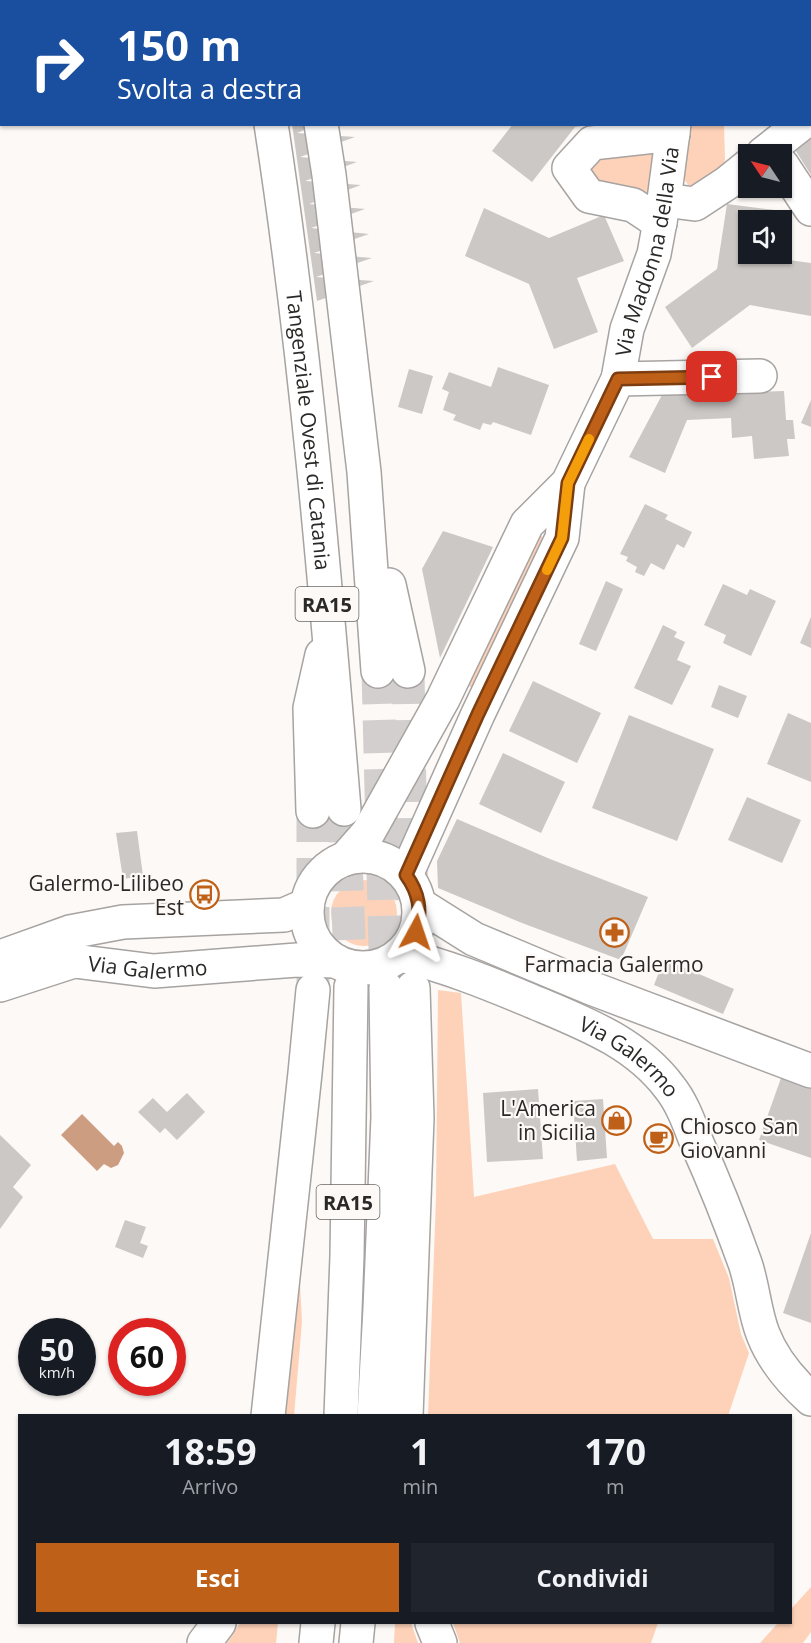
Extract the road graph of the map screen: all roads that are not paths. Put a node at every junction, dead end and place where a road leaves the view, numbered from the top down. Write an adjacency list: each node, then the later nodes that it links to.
1 (271, 126): 13 (main road, Tangenziale Ovest di Catania / RA15)
2 (321, 126): 10 (main road)
3 (673, 129): 6 (main road, Via Madonna della Via); 6 (main road)
4 (784, 141): 5 (main road); 6 (main road)
5 (811, 209)
6 (662, 212): 8 (main road, Via Madonna della Via)
7 (760, 376): 8 (main road)
8 (618, 379): 9 (main road, Via Madonna della Via)
9 (568, 483): 11 (main road); 12 (main road)
10 (393, 671)
11 (443, 699): 12 (main road); 14 (main road)
12 (478, 714): 15 (main road)
13 (328, 810)
14 (345, 859): 15 (main road); 16 (main road)
15 (406, 875): 17 (main road)
16 (307, 905): 19 (main road, Via Galermo); 20 (main road)
17 (420, 905): 18 (main road); 23 (main road, Via Galermo)
18 (401, 955): 20 (main road); 24 (main road, Via Galermo)
19 (0, 957)
20 (343, 974): 21 (main road, Via Galermo); 26 (main road, RA15)
21 (0, 985)
22 (313, 990): 25 (main road)
23 (811, 1071)
24 (811, 1399)
25 (268, 1414)
26 (341, 1414)
27 (374, 1414): 28 (main road, RA15)
28 (406, 1414)
29 (218, 1624): 33 (main road)
30 (318, 1624): 34 (main road)
31 (358, 1624): 35 (main road)
32 (432, 1624): 36 (main road)
33 (204, 1643)
34 (316, 1643)
35 (356, 1643)
36 (440, 1643)

